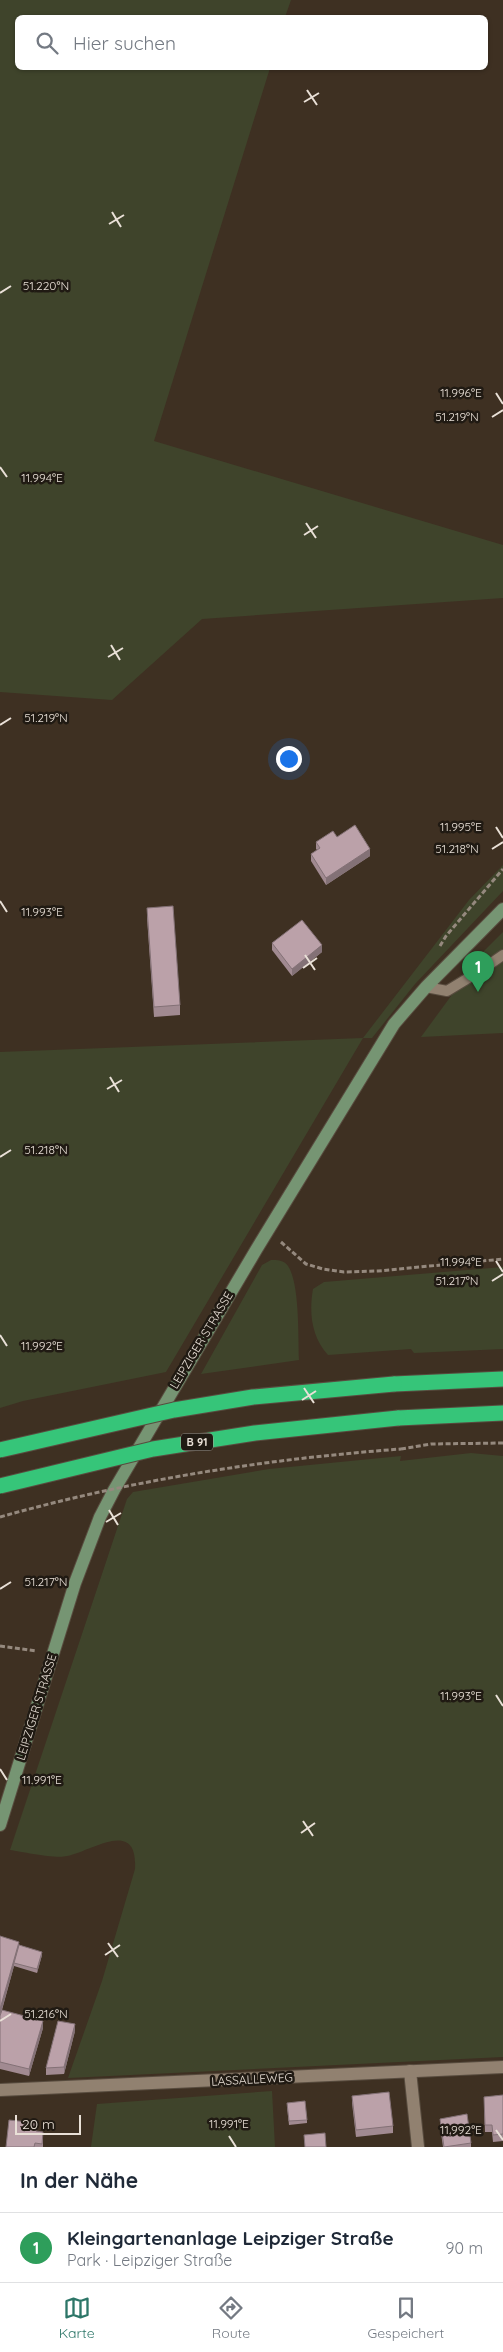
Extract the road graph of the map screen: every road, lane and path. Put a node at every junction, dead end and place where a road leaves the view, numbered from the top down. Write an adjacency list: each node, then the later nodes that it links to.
1 (503, 869): 3 (path)
2 (503, 909): 5 (street, LEIPZIGER STRASSE)
3 (438, 950)
4 (503, 955): 5 (lane)
5 (426, 987): 6 (street, LEIPZIGER STRASSE)
6 (266, 1232): 7 (path); 15 (street, LEIPZIGER STRASSE)
7 (503, 1259)
8 (503, 1378): 11 (highway, bridge)
9 (503, 1413): 12 (highway, B 91, bridge)
10 (503, 1443): 13 (path, bridge)
11 (0, 1450)
12 (0, 1486)
13 (0, 1517)
14 (0, 1646): 15 (path)
15 (53, 1654): 16 (street, LEIPZIGER STRASSE)
16 (0, 1825)
17 (503, 2067): 18 (street, LASSALLEWEG)
18 (410, 2071): 19 (street, LASSALLEWEG); 20 (street)
19 (0, 2090)
20 (418, 2147)

